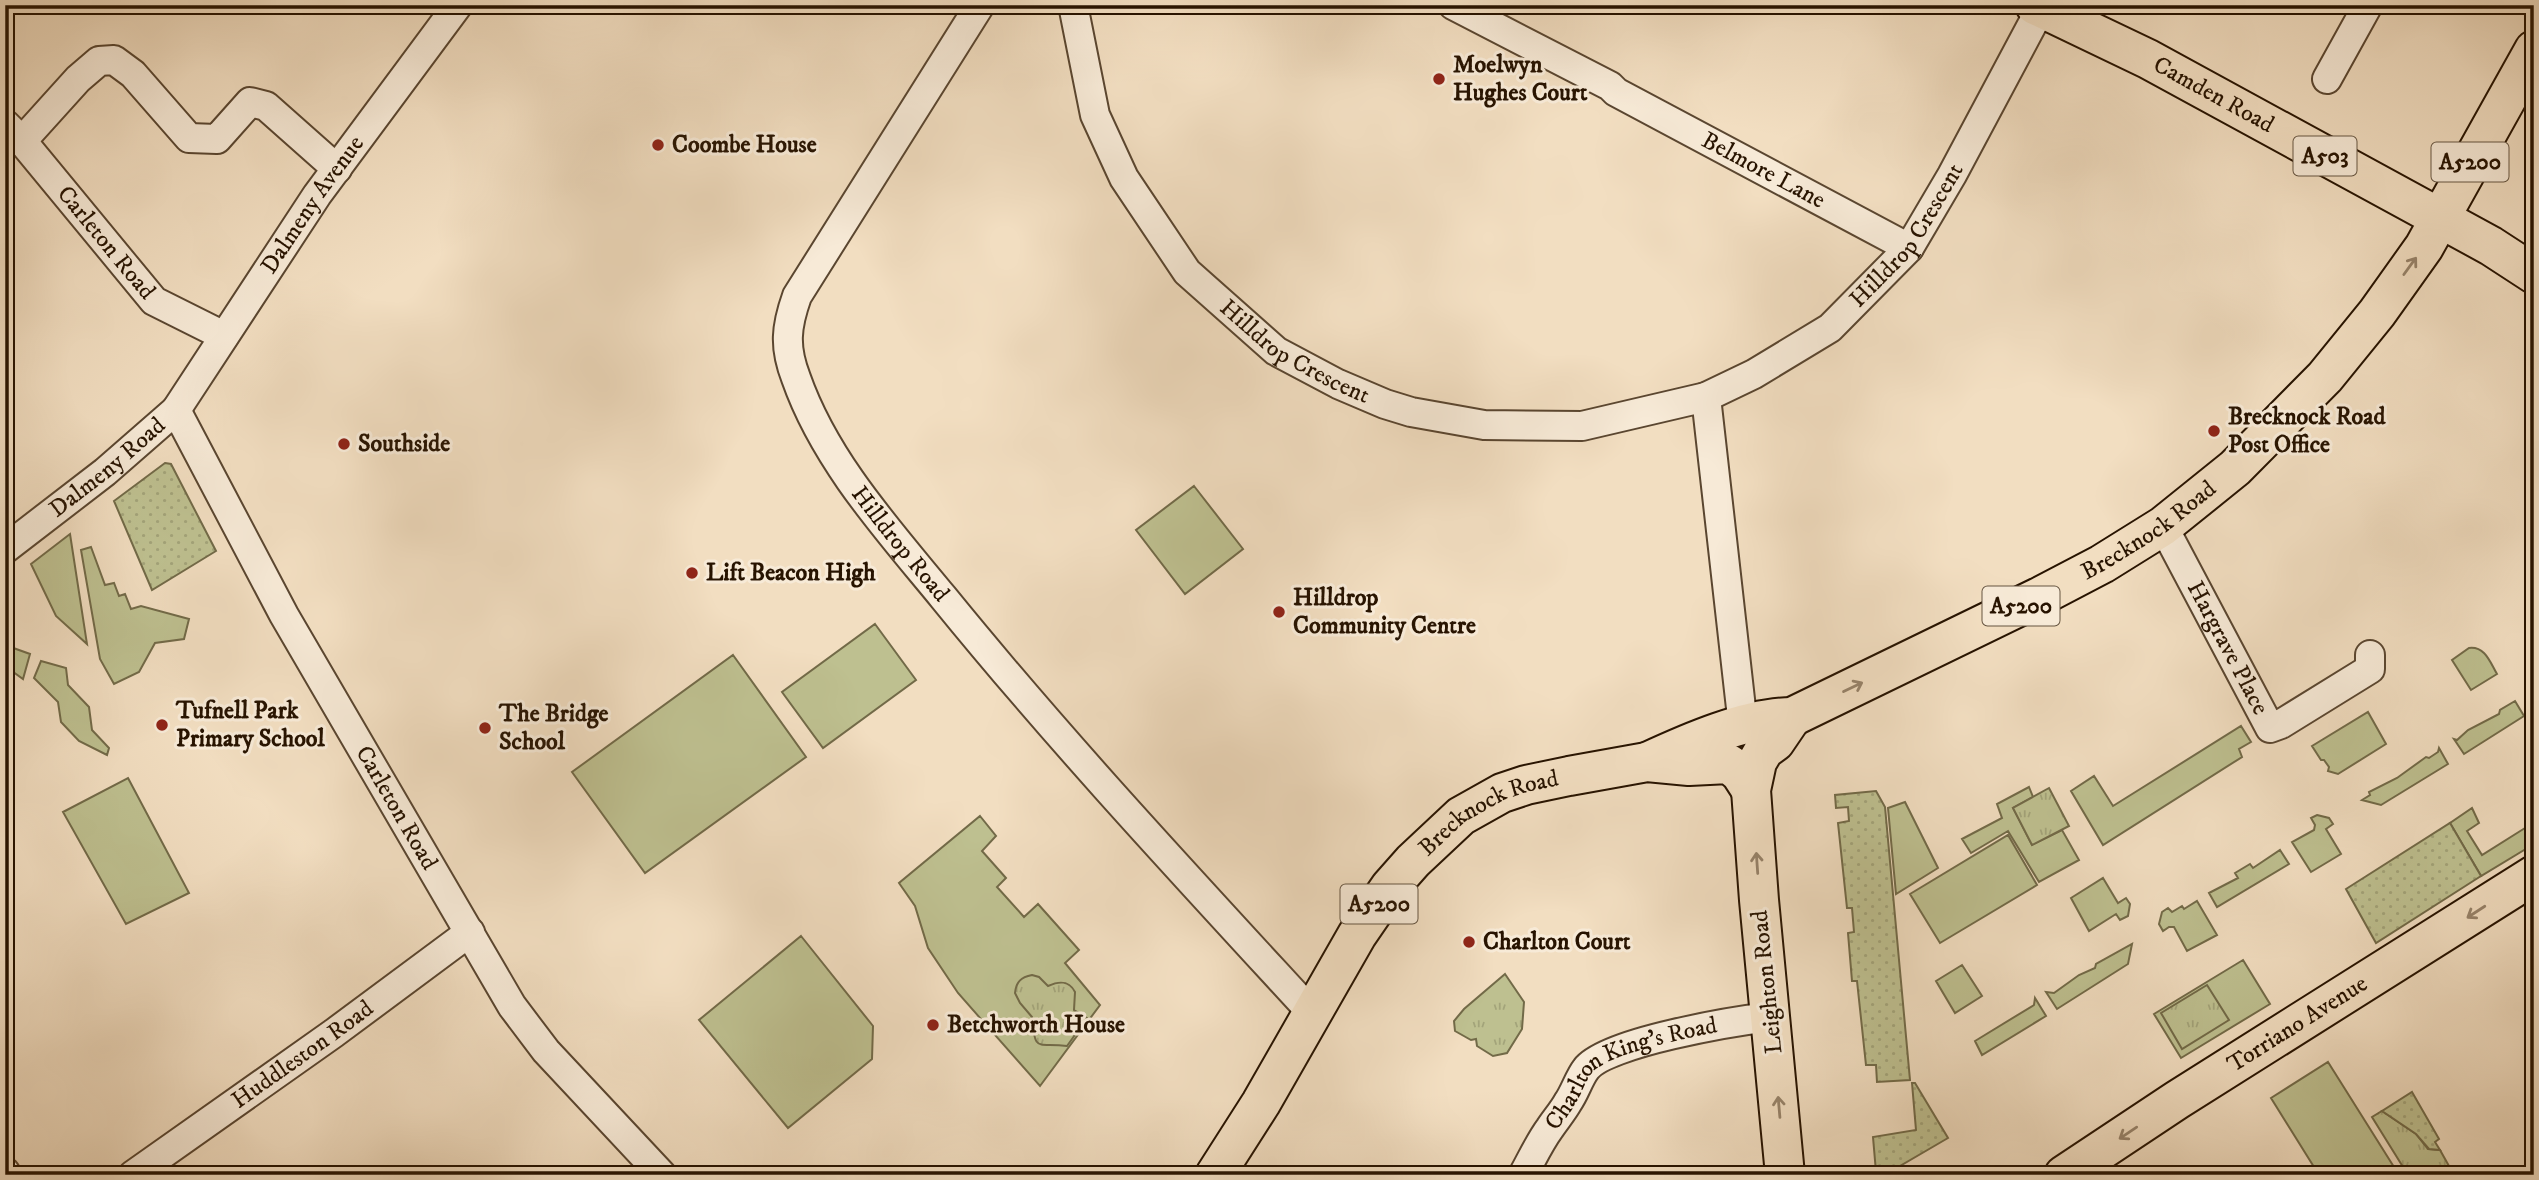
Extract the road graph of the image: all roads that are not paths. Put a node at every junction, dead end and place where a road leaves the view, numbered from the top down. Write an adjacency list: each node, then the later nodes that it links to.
1 (458, 5): 10 (street, Dalmeny Avenue)
2 (980, 5): 26 (street, Hilldrop Road)
3 (1073, 5): 15 (street, Hilldrop Crescent)
4 (1453, 5): 12 (street, Belmore Lane)
5 (2368, 5): 8 (street)
6 (2038, 7): 11 (main road, Camden Road / A503); 12 (street, Hilldrop Crescent)
7 (2534, 50): 11 (main road, A5200)
8 (2327, 79)
9 (14, 132): 10 (street); 14 (street, Carleton Road)
10 (337, 169): 14 (street, Dalmeny Avenue)
11 (2441, 218): 13 (main road, Camden Road / A503); 17 (main road, Brecknock Road / A5200, one-way to 11)
12 (1909, 248): 15 (street, Hilldrop Crescent)
13 (2534, 274)
14 (224, 336): 16 (street, Dalmeny Avenue)
15 (1706, 397): 21 (street)
16 (176, 410): 18 (street, Dalmeny Road); 25 (street, Carleton Road)
17 (2163, 526): 19 (street, Hargrave Place); 20 (main road, Brecknock Road / A5200, one-way to 17)
18 (5, 549)
19 (2370, 654)
20 (1792, 717): 21 (main road, Brecknock Road / A5200); 23 (main road, A5200)
21 (1743, 726): 22 (main road, Brecknock Road / A5200)
22 (1647, 762): 23 (main road, Brecknock Road / A5200); 26 (main road, Brecknock Road / A5200)
23 (1751, 790): 27 (main road, Leighton Road / A5200, one-way to 23)
24 (2534, 875): 33 (main road, Torriano Avenue, one-way to 33)
25 (470, 932): 28 (street, Huddleston Road); 29 (street, Carleton Road)
26 (1312, 1013): 30 (main road, Brecknock Road / A5200)
27 (1770, 1017): 31 (street, Charlton King's Road); 32 (main road, Leighton Road / A5200, one-way to 27)
28 (133, 1175)
29 (662, 1175)
30 (1215, 1175)
31 (1523, 1175)
32 (1786, 1175)
33 (2064, 1175)

